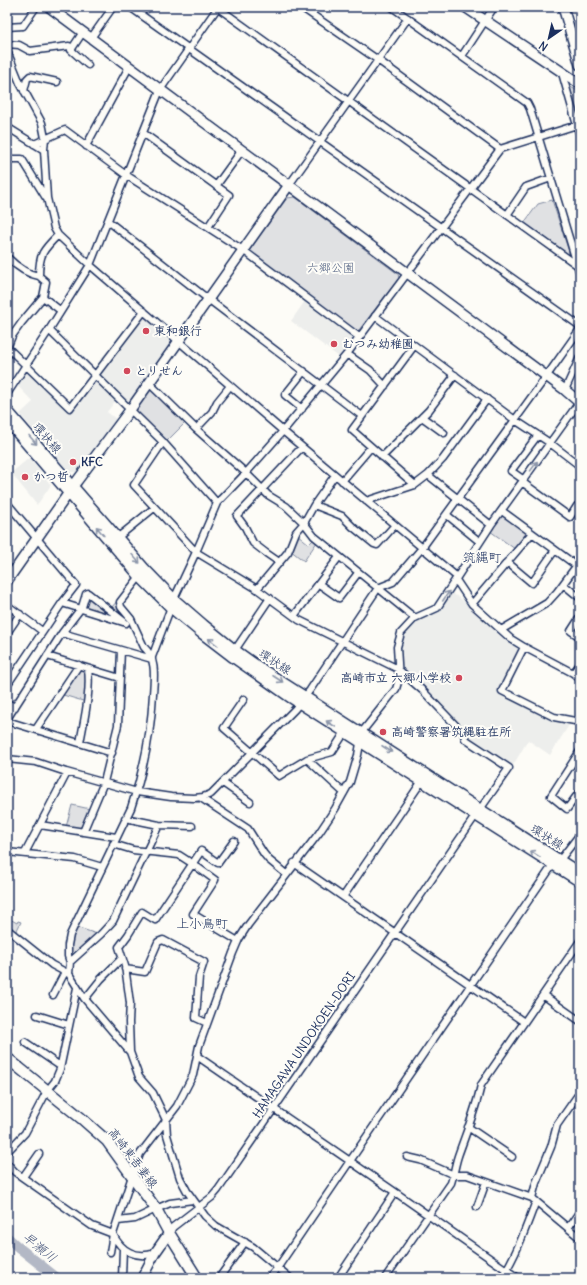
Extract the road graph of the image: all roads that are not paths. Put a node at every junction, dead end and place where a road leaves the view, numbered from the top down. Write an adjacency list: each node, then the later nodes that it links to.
1 (36, 7): 13 (street)
2 (49, 7): 14 (street)
3 (113, 7): 14 (street)
4 (130, 7): 17 (street)
5 (217, 7): 17 (street); 29 (street)
6 (301, 7): 21 (street)
7 (392, 7): 11 (street)
8 (466, 7): 12 (street)
9 (494, 7): 12 (street)
10 (563, 7): 20 (street)
11 (408, 18): 19 (street); 21 (street)
12 (485, 20): 19 (street); 24 (street)
13 (7, 27)
14 (87, 35): 16 (street); 23 (street)
15 (7, 44): 16 (street)
16 (72, 48): 22 (street)
17 (188, 49): 27 (street); 36 (street)
18 (7, 51): 28 (street)
19 (462, 56): 34 (street)
20 (579, 57)
21 (378, 60): 29 (street); 39 (street)
22 (88, 65)
23 (129, 67): 27 (street); 38 (street)
24 (562, 73): 26 (street); 30 (street)
25 (56, 82): 28 (street)
26 (580, 84)
27 (160, 90): 32 (street); 41 (street)
28 (24, 91): 35 (street)
29 (349, 102): 36 (street); 47 (street)
30 (577, 125): 33 (street); 34 (street)
31 (7, 127): 37 (street)
32 (143, 133): 43 (street); 46 (street)
33 (580, 136)
34 (538, 137): 39 (street); 44 (street)
35 (46, 138): 37 (street); 38 (street); 40 (street)
36 (320, 141): 45 (street); 52 (street)
37 (34, 144): 40 (street)
38 (86, 146): 43 (street)
39 (500, 149): 47 (street)
40 (44, 150): 48 (street)
41 (242, 150): 45 (street); 46 (street)
42 (7, 159): 48 (street)
43 (126, 175): 50 (street); 51 (street)
44 (551, 178): 49 (street); 57 (street)
45 (289, 185): 54 (street); 58 (street)
46 (216, 186): 51 (street)
47 (471, 189): 49 (street); 52 (street)
48 (47, 198): 53 (street)
49 (507, 215): 57 (street)
50 (108, 221): 56 (street); 62 (street)
51 (208, 227): 54 (street)
52 (440, 228): 58 (street); 66 (street)
53 (58, 235): 56 (street); 60 (street)
54 (243, 250): 62 (street); 68 (street)
55 (7, 257): 60 (street)
56 (90, 265): 63 (street); 64 (street)
57 (579, 265): 59 (street)
58 (406, 273): 65 (street); 78 (street)
59 (580, 274)
60 (39, 276): 61 (street)
61 (43, 297): 63 (street); 71 (street)
62 (208, 300): 69 (street); 75 (street)
63 (61, 311): 67 (street)
64 (144, 311): 69 (street); 76 (street)
65 (375, 316): 68 (street); 70 (street)
66 (580, 328): 78 (street)
67 (49, 330): 74 (street); 76 (street)
68 (359, 337): 72 (street)
69 (178, 341): 79 (street); 81 (street)
70 (414, 346): 77 (street); 82 (street)
71 (7, 347): 74 (street)
72 (347, 354): 80 (street); 82 (street)
73 (580, 357): 83 (street)
74 (26, 366): 76 (street); 84 (street)
75 (304, 371): 80 (street); 87 (street)
76 (96, 375): 89 (street)
77 (455, 375): 85 (street); 91 (street)
78 (546, 377): 83 (street); 92 (street)
79 (149, 383): 89 (street); 94 (street)
80 (322, 385): 87 (street); 90 (street)
81 (230, 386): 94 (street); 95 (street)
82 (385, 386): 90 (street)
83 (565, 390): 86 (street)
84 (7, 394)
85 (487, 399): 92 (street); 106 (street)
86 (580, 402): 99 (street)
87 (302, 409): 95 (street)
88 (7, 410): 111 (street, 環状線, one-way to 111)
89 (130, 410): 98 (street); 111 (street)
90 (362, 416): 101 (street)
91 (422, 417): 96 (street); 102 (street)
92 (515, 420): 97 (street); 112 (street)
93 (7, 421): 111 (street, 環状線)
94 (196, 429): 104 (street)
95 (283, 431): 100 (street); 104 (street)
96 (444, 433)
97 (538, 435): 99 (street); 108 (street)
98 (163, 442): 115 (street); 117 (street)
99 (550, 444): 103 (street); 108 (street, one-way to 99)
100 (302, 447): 105 (street); 110 (street)
101 (371, 447): 102 (street); 107 (street)
102 (382, 457): 109 (street)
103 (580, 466)
104 (246, 473): 110 (street); 115 (street)
105 (335, 475): 107 (street); 116 (street)
106 (428, 475): 109 (street); 112 (street)
107 (342, 481): 113 (street)
108 (523, 481): 118 (street); 119 (street)
109 (415, 484): 113 (street)
110 (262, 489): 121 (street); 132 (street)
111 (71, 490): 125 (street, 環状線); 126 (street); 136 (street, 環状線, one-way to 111)
112 (458, 498): 120 (street); 123 (street)
113 (366, 501): 122 (street)
114 (7, 503): 126 (street)
115 (217, 503): 130 (street)
116 (314, 505): 121 (street); 122 (street)
117 (154, 508): 125 (street); 130 (street)
118 (580, 508)
119 (502, 510): 123 (street); 124 (street)
120 (447, 514): 127 (street); 128 (street)
121 (304, 523): 131 (street); 132 (street)
122 (395, 525): 128 (street)
123 (491, 525): 127 (street)
124 (532, 533): 129 (street); 133 (street)
125 (117, 538): 145 (street, 環状線, one-way to 145)
126 (38, 539): 138 (street); 146 (street)
127 (480, 542): 137 (street)
128 (422, 548): 137 (street); 141 (street)
129 (555, 550): 133 (street); 134 (street)
130 (196, 552): 142 (street); 145 (street)
131 (339, 557): 135 (street); 139 (street)
132 (280, 562): 142 (street)
133 (507, 562): 147 (street)
134 (579, 563): 140 (street)
135 (358, 573): 139 (street); 141 (street)
136 (140, 577): 149 (street, 環状線); 156 (street)
137 (457, 579): 147 (street); 154 (street, one-way to 137)
138 (7, 581)
139 (319, 584): 152 (street)
140 (563, 584): 144 (street); 157 (street)
141 (378, 588): 154 (street); 162 (street)
142 (257, 589): 143 (street)
143 (270, 598): 152 (street); 165 (street)
144 (580, 598)
145 (174, 599): 149 (street); 165 (street, 環状線)
146 (62, 603): 150 (street); 158 (street)
147 (472, 604): 157 (street)
148 (7, 605): 151 (street)
149 (171, 608): 167 (street); 177 (street, 環状線, one-way to 149)
150 (80, 609): 155 (street); 155 (street); 160 (street)
151 (20, 614): 158 (street); 159 (street)
152 (294, 616): 162 (street)
153 (580, 617): 161 (street)
154 (415, 618): 171 (street)
155 (126, 623): 156 (street)
156 (135, 627): 167 (street)
157 (501, 630): 163 (street)
158 (42, 631): 175 (street)
159 (7, 633)
160 (62, 633): 164 (street); 166 (street)
161 (580, 637)
162 (342, 642): 171 (street); 177 (street)
163 (524, 647): 172 (street); 181 (street)
164 (121, 650): 167 (street); 173 (street)
165 (235, 650): 177 (street, 環状線, one-way to 177)
166 (47, 656): 169 (street); 179 (street)
167 (152, 658): 196 (street)
168 (580, 664): 172 (street)
169 (79, 665): 170 (street); 182 (street)
170 (88, 669): 173 (street); 186 (street)
171 (398, 669): 183 (street); 201 (street, HAMAGAWA UNDOKOEN-DORI)
172 (573, 674): 174 (street)
173 (120, 678): 189 (street)
174 (580, 679)
175 (7, 685)
176 (244, 699): 188 (street)
177 (303, 700): 183 (street, 環状線); 185 (street, 環状線, one-way to 177); 188 (street)
178 (7, 703): 179 (street)
179 (15, 707): 180 (street)
180 (7, 720): 182 (street)
181 (580, 722)
182 (36, 729): 186 (street)
183 (362, 732): 185 (street); 201 (street, 環状線, one-way to 201)
184 (342, 735): 191 (street)
185 (360, 742): 193 (street, 環状線); 197 (street)
186 (80, 743): 189 (street)
187 (580, 751): 198 (street)
188 (251, 752): 191 (street); 195 (street)
189 (112, 753): 194 (street)
190 (7, 759): 192 (street)
191 (306, 759): 197 (street)
192 (67, 773): 194 (street); 203 (street)
193 (422, 781): 201 (street, 環状線); 221 (street)
194 (104, 782): 196 (street); 206 (street)
195 (223, 783): 199 (street); 200 (street)
196 (136, 792): 199 (street); 202 (street)
197 (344, 793): 216 (street)
198 (580, 796)
199 (201, 798): 219 (street)
200 (250, 802)
201 (478, 812): 214 (street, 環状線); 223 (street, HAMAGAWA UNDOKOEN-DORI)
202 (125, 818): 204 (street); 208 (street)
203 (40, 825): 206 (street); 213 (street)
204 (159, 825): 205 (street); 212 (street)
205 (192, 826)
206 (83, 832): 208 (street)
207 (580, 834): 214 (street)
208 (116, 837): 210 (street)
209 (234, 840): 215 (street)
210 (113, 844): 212 (street); 217 (street)
211 (7, 852): 213 (street)
212 (146, 852): 215 (street); 227 (street)
213 (25, 853): 217 (street)
214 (556, 863): 218 (street, 環状線); 220 (street, 環状線); 230 (street)
215 (193, 864): 225 (street); 226 (street)
216 (294, 864): 219 (street); 221 (street)
217 (102, 867): 227 (street)
218 (580, 873)
219 (286, 874): 225 (street)
220 (580, 882)
221 (343, 897): 223 (street)
222 (7, 929): 229 (street)
223 (395, 933): 230 (street); 247 (street, HAMAGAWA UNDOKOEN-DORI)
224 (580, 940): 232 (street)
225 (238, 941): 238 (street)
226 (122, 958): 228 (street); 234 (street)
227 (70, 962): 229 (street)
228 (125, 969): 238 (street); 241 (street)
229 (67, 973): 231 (street); 233 (street)
230 (471, 986): 237 (street); 254 (street)
231 (77, 988): 234 (street); 239 (street)
232 (543, 995): 236 (street); 237 (street)
233 (53, 996)
234 (85, 999): 241 (street)
235 (38, 1014): 239 (street)
236 (580, 1021)
237 (524, 1022): 249 (street)
238 (207, 1023): 242 (street)
239 (69, 1025): 244 (street)
240 (25, 1042): 244 (street)
241 (130, 1052): 248 (street)
242 (197, 1056): 247 (street); 248 (street)
243 (7, 1058): 245 (main road, 高崎東吾妻線)
244 (60, 1066): 245 (street)
245 (47, 1091): 250 (street); 257 (main road, 高崎東吾妻線)
246 (580, 1092): 262 (street)
247 (274, 1110): 254 (street); 263 (street, HAMAGAWA UNDOKOEN-DORI)
248 (166, 1120): 257 (street); 261 (street)
249 (468, 1127): 253 (street); 256 (street)
250 (7, 1152)
251 (39, 1154): 258 (street)
252 (407, 1157): 256 (street)
253 (512, 1157)
254 (350, 1161): 260 (street); 277 (street)
255 (7, 1163): 258 (street)
256 (454, 1175): 259 (street); 267 (street)
257 (132, 1176): 265 (main road, 高崎東吾妻線); 268 (street)
258 (23, 1177): 271 (street)
259 (486, 1182): 262 (street); 264 (street)
260 (395, 1192): 267 (street); 285 (street)
261 (193, 1200): 263 (street); 265 (street)
262 (534, 1200): 269 (street); 278 (street)
263 (199, 1207): 270 (street, HAMAGAWA UNDOKOEN-DORI); 273 (street)
264 (477, 1207)
265 (156, 1209): 268 (street); 270 (main road, 高崎東吾妻線)
266 (580, 1211): 269 (street)
267 (429, 1216): 278 (street); 286 (street)
268 (118, 1221): 271 (street)
269 (568, 1228): 272 (street)
270 (169, 1233): 276 (street, HAMAGAWA UNDOKOEN-DORI); 281 (main road, 高崎東吾妻線)
271 (114, 1234): 274 (street); 275 (street)
272 (580, 1238)
273 (245, 1242): 277 (street); 282 (street)
274 (123, 1248): 276 (street); 279 (street)
275 (110, 1252)
276 (155, 1253): 280 (street, HAMAGAWA UNDOKOEN-DORI)
277 (277, 1269): 283 (street); 284 (street)
278 (506, 1270): 287 (street); 288 (street)
279 (122, 1278)
280 (142, 1278)
281 (197, 1278)
282 (219, 1278)
283 (270, 1278)
284 (290, 1278)
285 (338, 1278)
286 (385, 1278)
287 (501, 1278)
288 (518, 1278)

